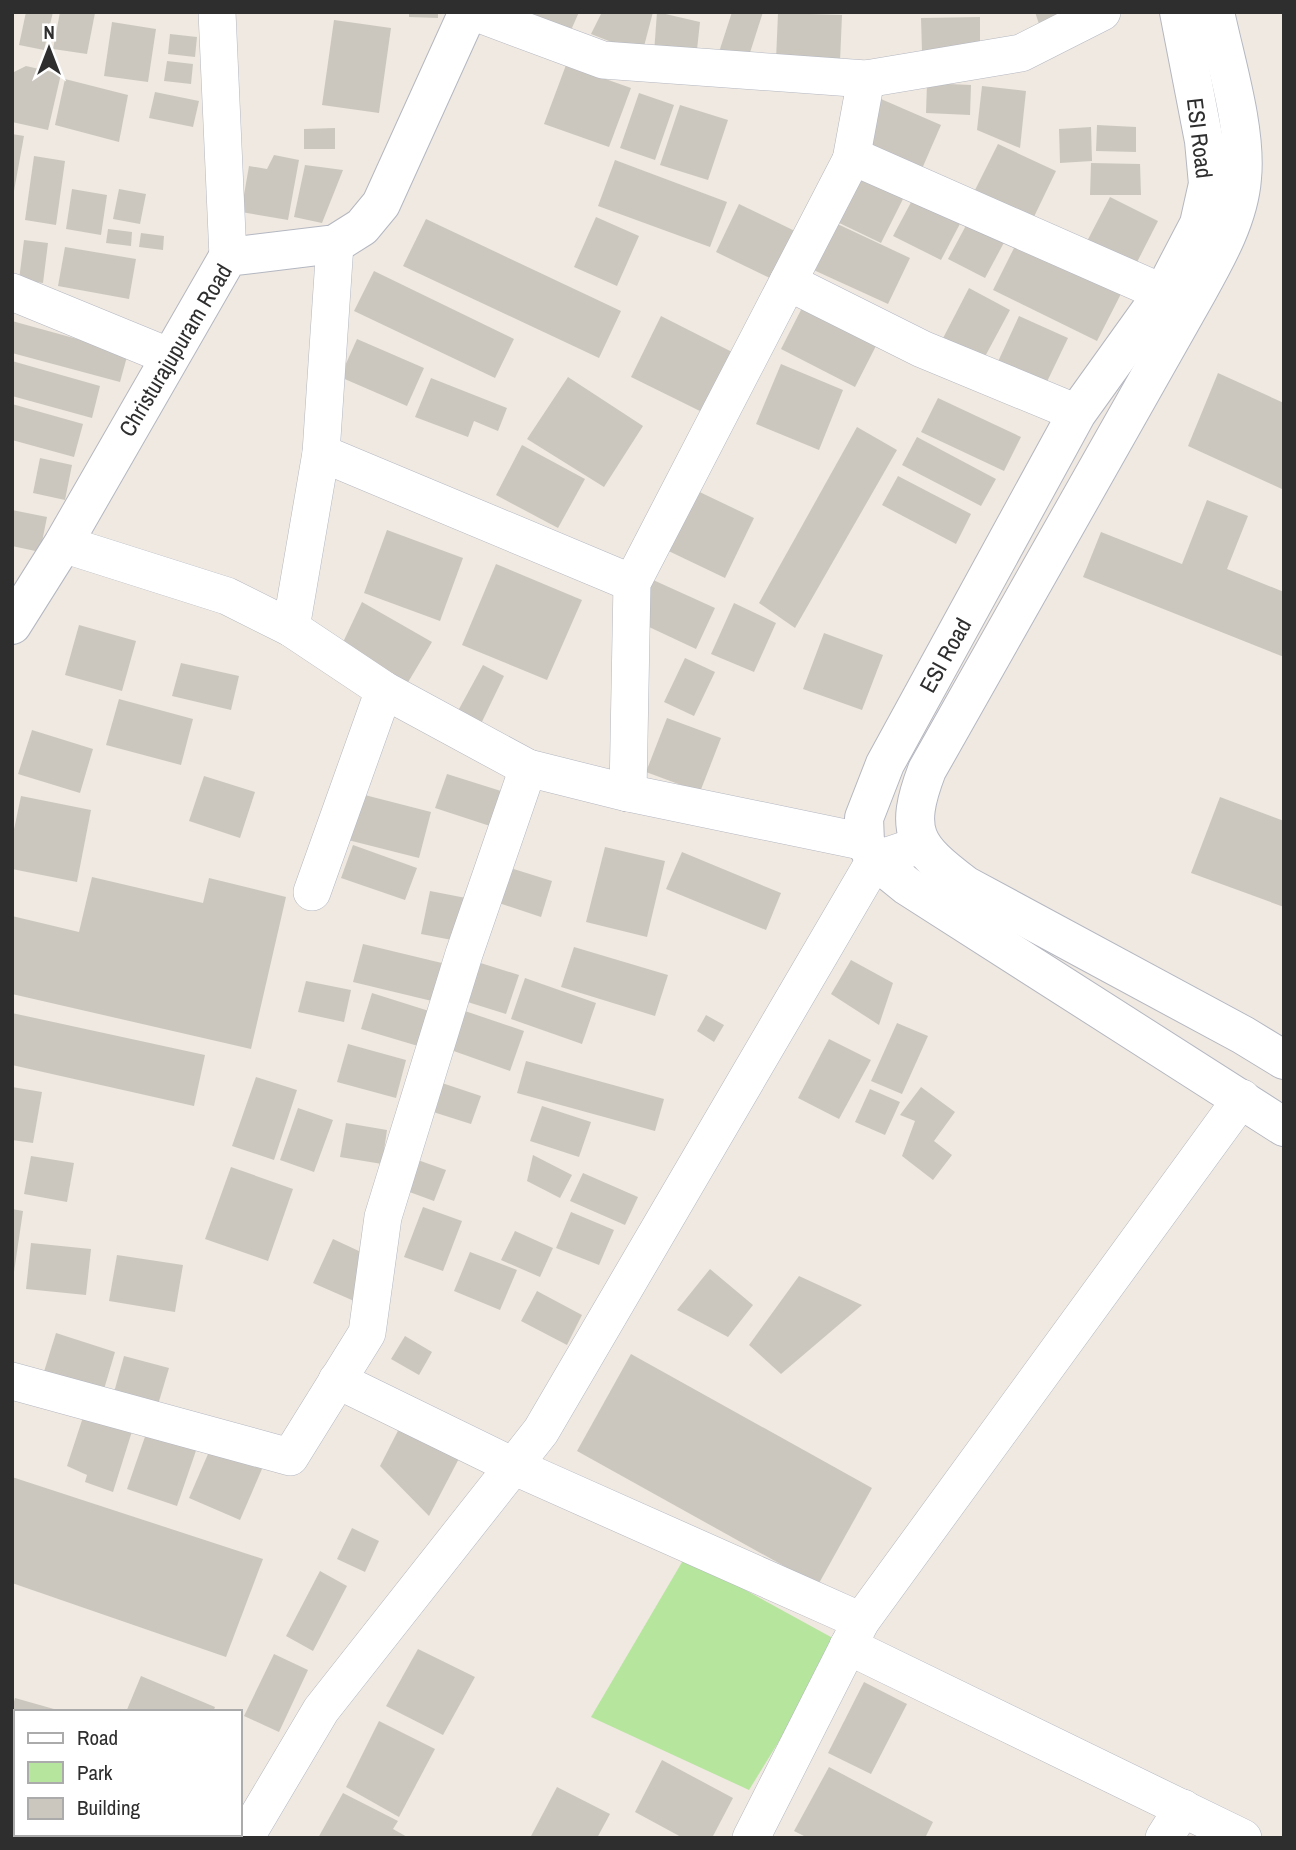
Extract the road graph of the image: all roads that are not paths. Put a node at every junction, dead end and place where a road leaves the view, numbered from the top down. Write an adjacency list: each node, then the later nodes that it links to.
1 (217, 12): 10 (street)
2 (468, 12): 9 (street, Christurajupuram Road)
3 (474, 12): 7 (street)
4 (1102, 12): 7 (street)
5 (1179, 12): 13 (street, ESI Road)
6 (1215, 12): 24 (street, ESI Road)
7 (866, 79): 8 (street)
8 (852, 160): 11 (street); 13 (street)
9 (335, 244): 10 (street, Christurajupuram Road); 16 (street)
10 (228, 257): 14 (street, Christurajupuram Road)
11 (788, 282): 15 (street); 18 (street)
12 (12, 292): 14 (street)
13 (1163, 293): 15 (street, ESI Road)
14 (168, 356): 17 (street, Christurajupuram Road)
15 (1077, 413): 25 (street, ESI Road)
16 (321, 453): 18 (street); 20 (street)
17 (63, 544): 19 (street, Christurajupuram Road); 20 (street)
18 (632, 583): 23 (street)
19 (12, 625)
20 (291, 628): 21 (street)
21 (384, 690): 22 (street); 26 (street)
22 (528, 768): 23 (street); 30 (street)
23 (628, 793): 25 (street)
24 (920, 845): 25 (street); 27 (street)
25 (870, 851): 28 (street); 32 (street)
26 (312, 891)
27 (1284, 1060)
28 (1242, 1098): 29 (street); 33 (street)
29 (1284, 1127)
30 (338, 1380): 31 (street); 32 (street)
31 (12, 1381)
32 (513, 1466): 33 (street); 35 (street)
33 (855, 1633): 34 (street); 36 (street)
34 (1173, 1823): 37 (street)
35 (244, 1838)
36 (751, 1838)
37 (1243, 1838)

